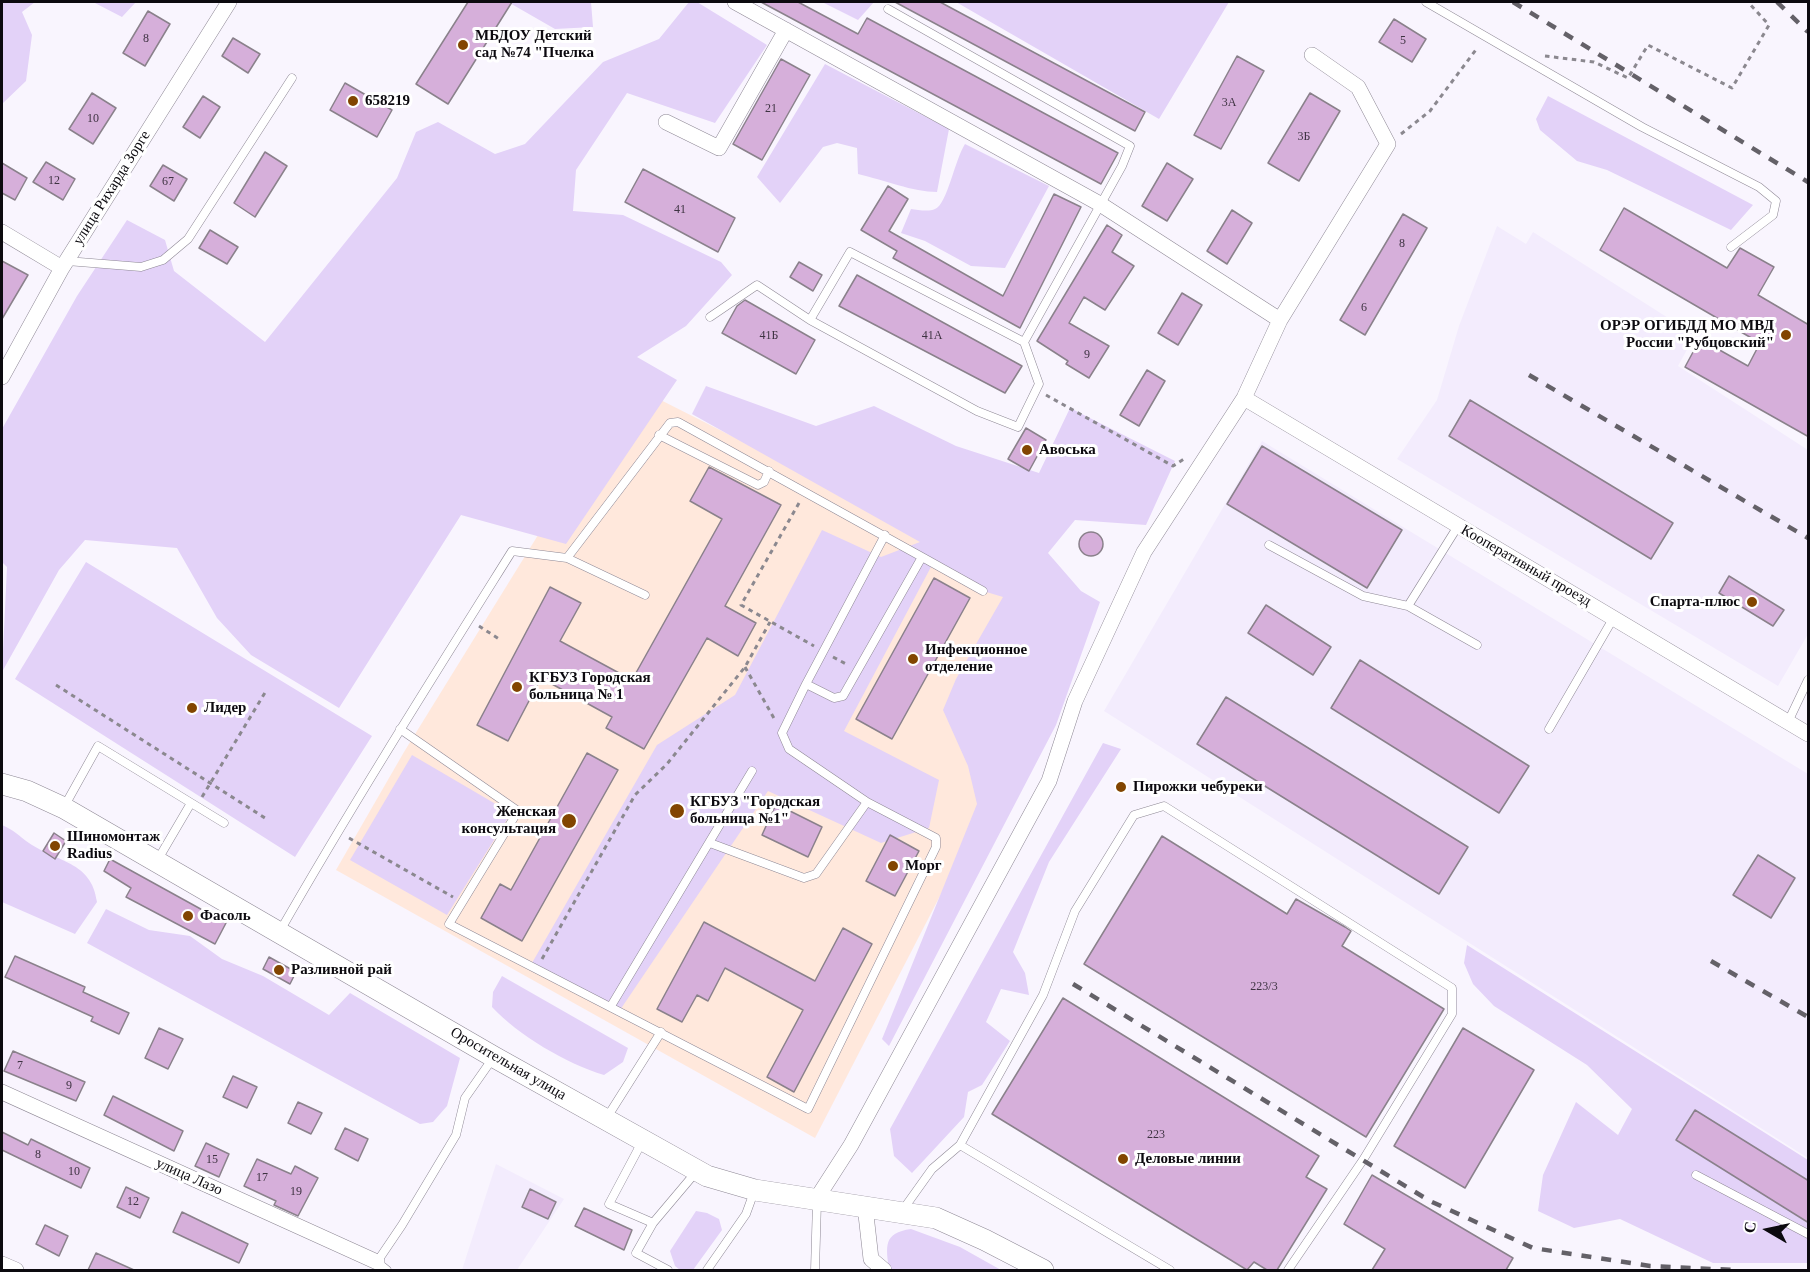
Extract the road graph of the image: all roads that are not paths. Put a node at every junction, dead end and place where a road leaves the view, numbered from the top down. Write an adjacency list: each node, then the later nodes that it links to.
1 (228, 2): 12 (street, улица Рихарда Зорге)
2 (735, 2): 5 (street)
3 (1426, 2): 11 (lane)
4 (888, 9): 9 (lane)
5 (786, 30): 8 (street); 9 (street)
6 (1312, 55): 15 (street)
7 (292, 78): 12 (lane)
8 (666, 122)
9 (1100, 204): 15 (street); 16 (lane)
10 (2, 232): 12 (street)
11 (1731, 247)
12 (64, 264): 17 (street, улица Рихарда Зорге)
13 (710, 317): 14 (lane)
14 (810, 320): 16 (lane); 16 (lane)
15 (1280, 320): 18 (street)
16 (1024, 342)
17 (2, 377)
18 (1244, 398): 21 (street, Кооперативный проезд); 56 (street)
19 (659, 435): 20 (lane); 20 (lane); 25 (lane)
20 (770, 471): 22 (lane)
21 (1458, 526): 28 (lane); 29 (street, Кооперативный проезд)
22 (885, 535): 24 (lane); 32 (lane)
23 (1269, 545): 28 (lane)
24 (922, 557): 26 (lane); 32 (lane)
25 (567, 558): 27 (lane); 34 (lane)
26 (983, 591)
27 (645, 595)
28 (1408, 606): 30 (lane)
29 (1614, 617): 33 (street, Кооперативный проезд); 35 (lane)
30 (1477, 645)
31 (1809, 680): 33 (lane)
32 (806, 684): 39 (lane)
33 (1788, 722): 36 (street, Кооперативный проезд)
34 (400, 729): 45 (lane); 46 (lane)
35 (1549, 729)
36 (1809, 734)
37 (752, 771): 43 (lane)
38 (2, 784): 41 (main road, Оросительная улица)
39 (867, 802): 43 (lane); 47 (lane)
40 (194, 805): 41 (lane); 42 (lane); 44 (lane)
41 (64, 808): 44 (main road, Оросительная улица)
42 (224, 823)
43 (710, 843): 46 (lane)
44 (157, 862): 45 (main road, Оросительная улица)
45 (280, 931): 48 (main road, Оросительная улица)
46 (611, 1006): 47 (lane)
47 (661, 1032): 50 (lane)
48 (494, 1057): 50 (main road, Оросительная улица); 62 (lane)
49 (2, 1092): 62 (street, улица Лазо)
50 (606, 1120): 51 (main road, Оросительная улица)
51 (643, 1140): 53 (main road, Оросительная улица); 59 (lane)
52 (960, 1144): 58 (lane); 69 (lane); 70 (lane)
53 (697, 1171): 55 (main road, Оросительная улица); 59 (lane)
54 (1696, 1175): 60 (lane)
55 (755, 1190): 56 (main road, Оросительная улица); 65 (lane)
56 (817, 1198): 57 (main road, Оросительная улица); 66 (lane)
57 (865, 1206): 58 (main road, Оросительная улица); 67 (street)
58 (901, 1212): 68 (main road, Оросительная улица)
59 (653, 1223): 64 (lane)
60 (1809, 1234)
61 (2, 1264): 63 (street)
62 (386, 1268)
63 (16, 1270)
64 (668, 1270)
65 (707, 1270)
66 (815, 1270)
67 (884, 1270)
68 (1043, 1270)
69 (1170, 1270)
70 (1288, 1270)

